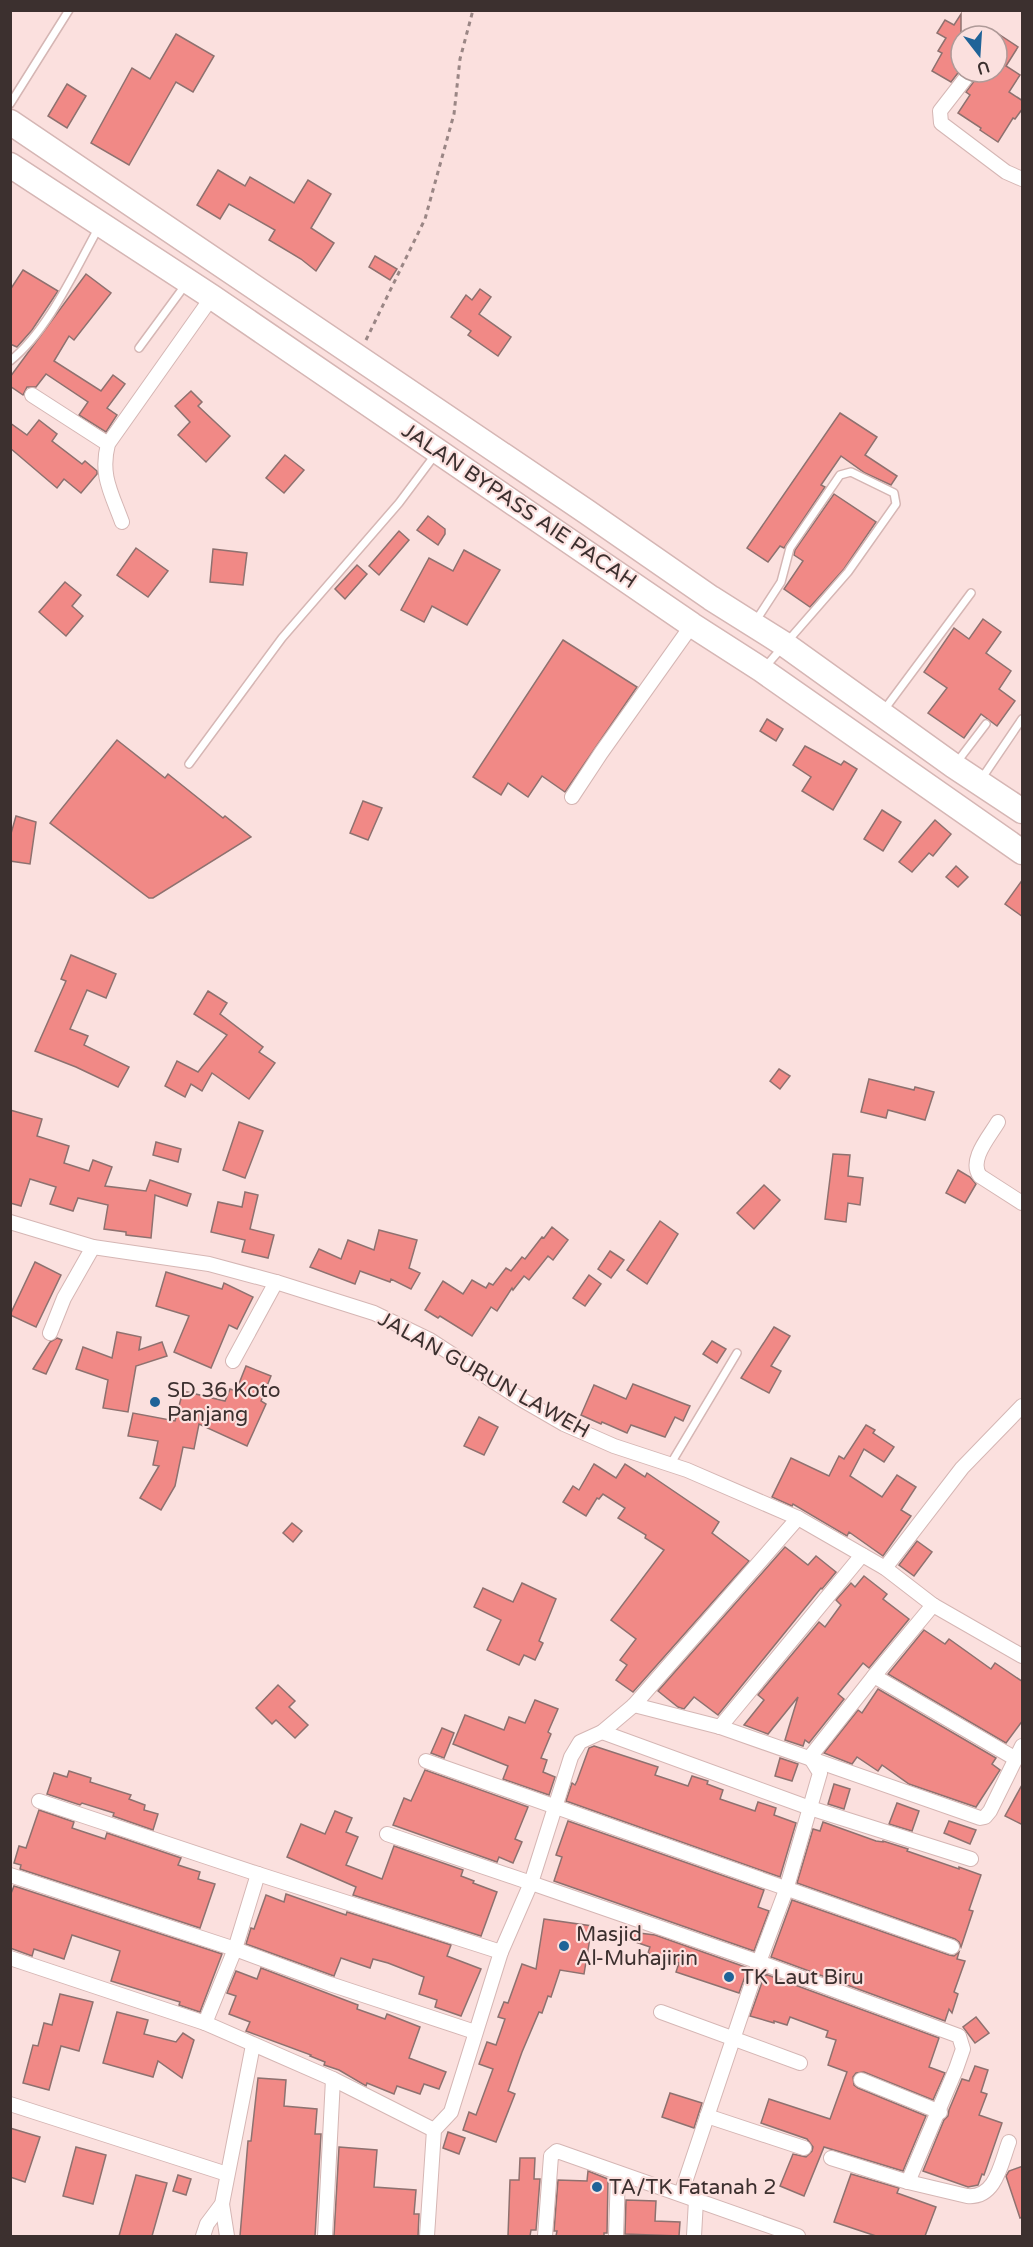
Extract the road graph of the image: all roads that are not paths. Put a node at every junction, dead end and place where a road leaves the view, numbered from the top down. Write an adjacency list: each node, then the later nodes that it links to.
1 (69, 10): 3 (lane)
2 (961, 84): 6 (street)
3 (10, 104)
4 (10, 122): 17 (highway)
5 (10, 165): 7 (highway, JALAN BYPASS AIE PACAH)
6 (1023, 180)
7 (100, 225): 8 (highway, JALAN BYPASS AIE PACAH); 11 (lane)
8 (188, 282): 9 (highway, JALAN BYPASS AIE PACAH); 10 (lane)
9 (212, 297): 13 (street); 14 (highway, JALAN BYPASS AIE PACAH)
10 (139, 348)
11 (10, 361)
12 (32, 395): 13 (street)
13 (108, 444): 15 (street)
14 (438, 450): 18 (highway, JALAN BYPASS AIE PACAH); 24 (lane)
15 (122, 522)
16 (971, 593): 21 (lane)
17 (754, 624): 19 (highway); 19 (lane)
18 (692, 625): 20 (highway, JALAN BYPASS AIE PACAH); 27 (street)
19 (783, 645): 20 (lane); 21 (highway)
20 (762, 670): 29 (highway, JALAN BYPASS AIE PACAH)
21 (880, 714): 25 (highway)
22 (1023, 719): 26 (lane)
23 (986, 724): 25 (lane)
24 (189, 765)
25 (954, 766): 26 (highway)
26 (979, 783): 28 (highway)
27 (572, 797)
28 (1023, 811)
29 (1023, 852)
30 (998, 1122): 31 (street)
31 (1023, 1203)
32 (10, 1222): 33 (street, JALAN GURUN LAWEH)
33 (93, 1247): 34 (street, JALAN GURUN LAWEH); 35 (street)
34 (276, 1282): 37 (street); 39 (street, JALAN GURUN LAWEH)
35 (50, 1333)
36 (737, 1353): 39 (lane)
37 (233, 1360)
38 (1023, 1406): 42 (street)
39 (670, 1465): 40 (street, JALAN GURUN LAWEH)
40 (798, 1518): 41 (street, JALAN GURUN LAWEH); 46 (street)
41 (862, 1556): 42 (street, JALAN GURUN LAWEH); 47 (street)
42 (885, 1568): 43 (street, JALAN GURUN LAWEH)
43 (933, 1605): 44 (street, JALAN GURUN LAWEH); 45 (street)
44 (1023, 1656)
45 (874, 1676): 49 (street); 50 (street)
46 (634, 1705): 47 (street); 48 (street)
47 (720, 1727): 50 (street)
48 (602, 1732): 53 (street); 54 (street)
49 (1019, 1753): 50 (street)
50 (810, 1757): 54 (street)
51 (426, 1761): 53 (street)
52 (39, 1801): 57 (street)
53 (556, 1806): 59 (street); 60 (street)
54 (810, 1808): 56 (street); 60 (street)
55 (387, 1833): 59 (street)
56 (971, 1859)
57 (258, 1874): 62 (street); 63 (street)
58 (10, 1875): 62 (street)
59 (531, 1883): 63 (street); 65 (street)
60 (786, 1890): 61 (street); 65 (street)
61 (952, 1947)
62 (235, 1949): 67 (street); 68 (street)
63 (501, 1952): 68 (street)
64 (10, 1958): 67 (street)
65 (759, 1962): 69 (street); 75 (street)
66 (661, 2012): 69 (street)
67 (205, 2024): 70 (street)
68 (475, 2032): 77 (street)
69 (733, 2038): 71 (street); 76 (street)
70 (253, 2045): 72 (street); 82 (street)
71 (800, 2063)
72 (333, 2079): 77 (street); 90 (street)
73 (861, 2080): 75 (street)
74 (10, 2104): 82 (street)
75 (940, 2112): 83 (street)
76 (707, 2116): 79 (street); 84 (street)
77 (434, 2130): 91 (street)
78 (1009, 2142): 83 (street)
79 (804, 2148)
80 (831, 2158): 83 (street)
81 (618, 2173): 84 (street); 92 (street); 93 (street)
82 (228, 2174): 86 (street)
83 (908, 2182)
84 (681, 2194): 85 (street)
85 (696, 2200): 87 (street); 94 (street)
86 (222, 2204): 88 (street); 89 (street)
87 (772, 2232): 95 (street)
88 (202, 2236)
89 (227, 2236)
90 (325, 2236)
91 (427, 2236)
92 (545, 2236)
93 (616, 2236)
94 (694, 2236)
95 (798, 2236)

